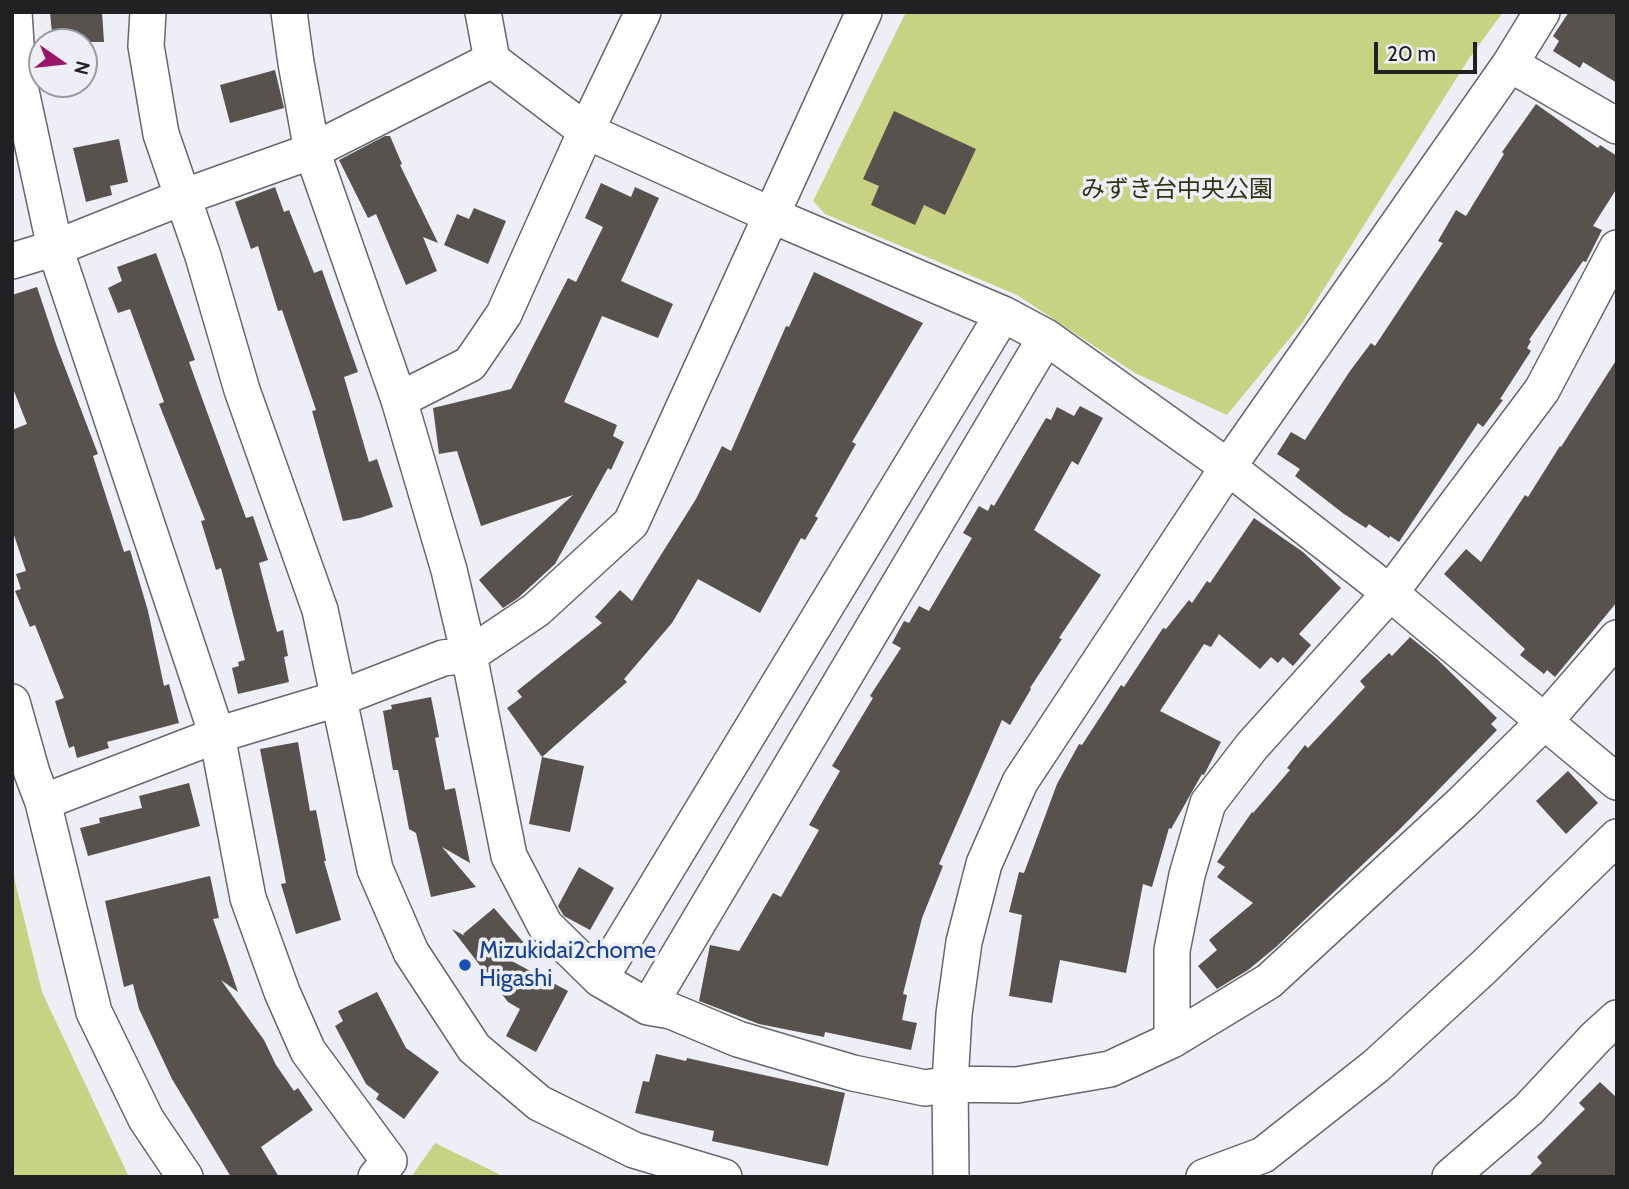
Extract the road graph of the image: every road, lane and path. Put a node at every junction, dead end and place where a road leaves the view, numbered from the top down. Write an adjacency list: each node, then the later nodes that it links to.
1 (14, 12): 15 (street)
2 (148, 12): 13 (street)
3 (289, 12): 12 (street)
4 (483, 12): 8 (street)
5 (643, 12): 11 (street)
6 (864, 12): 14 (street)
7 (1542, 12): 9 (street)
8 (492, 60): 11 (street); 12 (street)
9 (1510, 64): 10 (street); 21 (street)
10 (1617, 126)
11 (586, 131): 14 (street); 20 (street)
12 (312, 151): 13 (street); 20 (street)
13 (183, 197): 15 (street); 25 (street)
14 (771, 215): 18 (street); 24 (street)
15 (55, 248): 17 (street); 28 (street)
16 (1617, 248): 22 (street)
17 (12, 261)
18 (1003, 314): 19 (street); 32 (street)
19 (1046, 337): 21 (street); 33 (street)
20 (399, 400): 24 (street)
21 (1228, 467): 22 (street); 36 (street)
22 (1390, 593): 27 (street); 35 (street)
23 (1617, 638): 27 (street)
24 (470, 655): 25 (street); 32 (street)
25 (340, 698): 28 (street); 39 (street)
26 (12, 702): 30 (street)
27 (1544, 722): 29 (street); 35 (street)
28 (217, 735): 30 (street); 38 (street)
29 (1617, 782)
30 (43, 802): 37 (street)
31 (1617, 837): 41 (street)
32 (600, 979): 33 (street)
33 (648, 1007): 36 (street)
34 (1610, 1037): 42 (street)
35 (1172, 1040): 36 (street)
36 (950, 1084): 40 (street)
37 (185, 1177)
38 (376, 1177)
39 (724, 1177)
40 (951, 1177)
41 (1204, 1177)
42 (1450, 1177)

